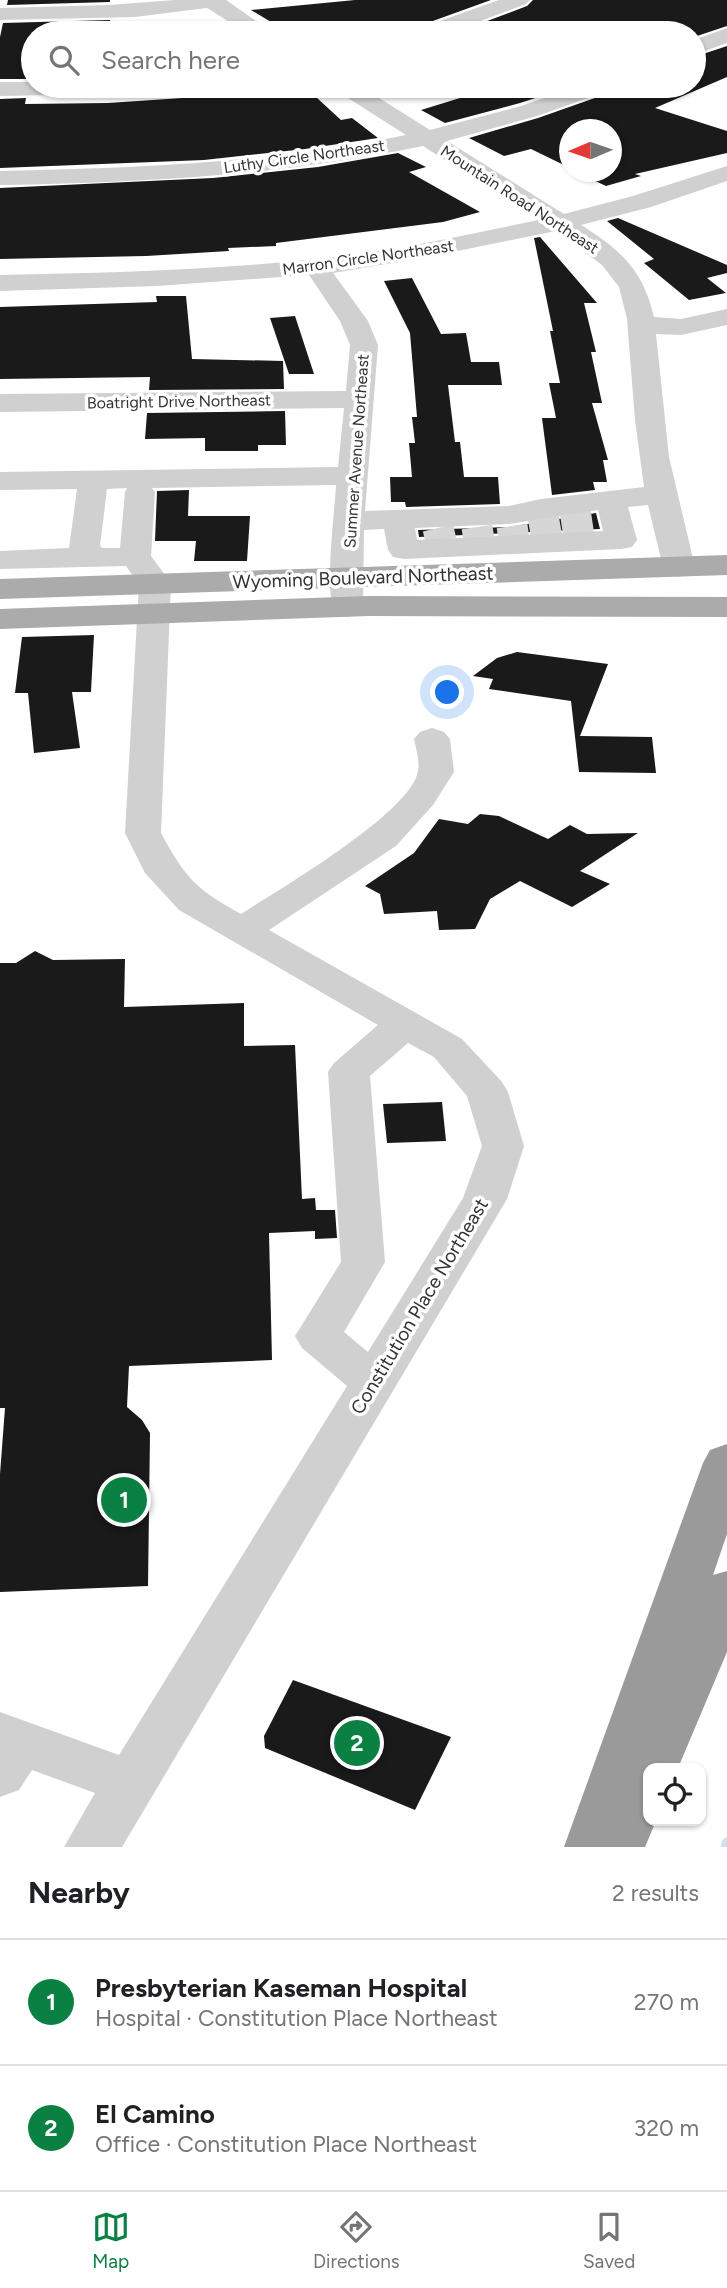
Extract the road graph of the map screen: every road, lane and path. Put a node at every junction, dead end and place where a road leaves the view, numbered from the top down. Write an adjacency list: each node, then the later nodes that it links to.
1 (212, 0): 3 (street); 4 (street)
2 (519, 0): 5 (street)
3 (0, 13)
4 (244, 21)
5 (461, 21)
6 (727, 35): 7 (street)
7 (706, 43)
8 (0, 89): 9 (street)
9 (21, 89)
10 (364, 98): 12 (street, Mountain Road Northeast)
11 (568, 98): 12 (street, Luthy Circle Northeast)
12 (425, 137): 14 (street, Luthy Circle Northeast); 15 (street, Mountain Road Northeast)
13 (727, 173): 15 (street, Marron Circle Northeast)
14 (0, 178)
15 (561, 223): 16 (street, Marron Circle Northeast); 19 (street, Mountain Road Northeast)
16 (316, 267): 17 (street, Marron Circle Northeast); 20 (street, Summer Avenue Northeast)
17 (0, 282)
18 (727, 317): 19 (street)
19 (641, 325): 27 (street, Mountain Road Northeast)
20 (358, 399): 21 (street, Boatright Drive Northeast); 22 (street, Summer Avenue Northeast)
21 (0, 403)
22 (352, 476): 23 (street); 28 (street, Summer Avenue Northeast)
23 (93, 479): 24 (street); 31 (street)
24 (0, 481)
25 (140, 492): 32 (street)
26 (611, 499): 27 (street); 29 (street); 29 (street)
27 (663, 505): 35 (street, Mountain Road Northeast)
28 (350, 521): 30 (street); 37 (street, Summer Avenue Northeast)
29 (579, 532): 30 (main road, Wyoming Boulevard Northeast); 30 (street); 35 (main road, Wyoming Boulevard Northeast)
30 (442, 542): 37 (main road, Wyoming Boulevard Northeast)
31 (94, 557): 32 (street); 33 (street)
32 (135, 557): 38 (street)
33 (0, 560)
34 (727, 565): 35 (main road, Wyoming Boulevard Northeast)
35 (679, 567): 37 (main road)
36 (0, 589): 38 (main road, Wyoming Boulevard Northeast)
37 (354, 597): 38 (main road, Wyoming Boulevard Northeast); 39 (main road, Wyoming Boulevard Northeast)
38 (154, 599): 40 (main road, Wyoming Boulevard Northeast); 42 (street, Constitution Place Northeast)
39 (727, 607)
40 (0, 618)
41 (432, 738): 42 (street)
42 (241, 931): 43 (street, Constitution Place Northeast)
43 (405, 1024): 44 (street); 44 (street, Constitution Place Northeast)
44 (374, 1382): 49 (street, Constitution Place Northeast)
45 (727, 1463): 52 (highway)
46 (727, 1591): 48 (highway)
47 (7, 1750): 49 (street)
48 (653, 1763)
49 (131, 1783): 51 (street, Constitution Place Northeast)
50 (643, 1787): 53 (highway)
51 (92, 1847)
52 (592, 1847)
53 (617, 1847)

